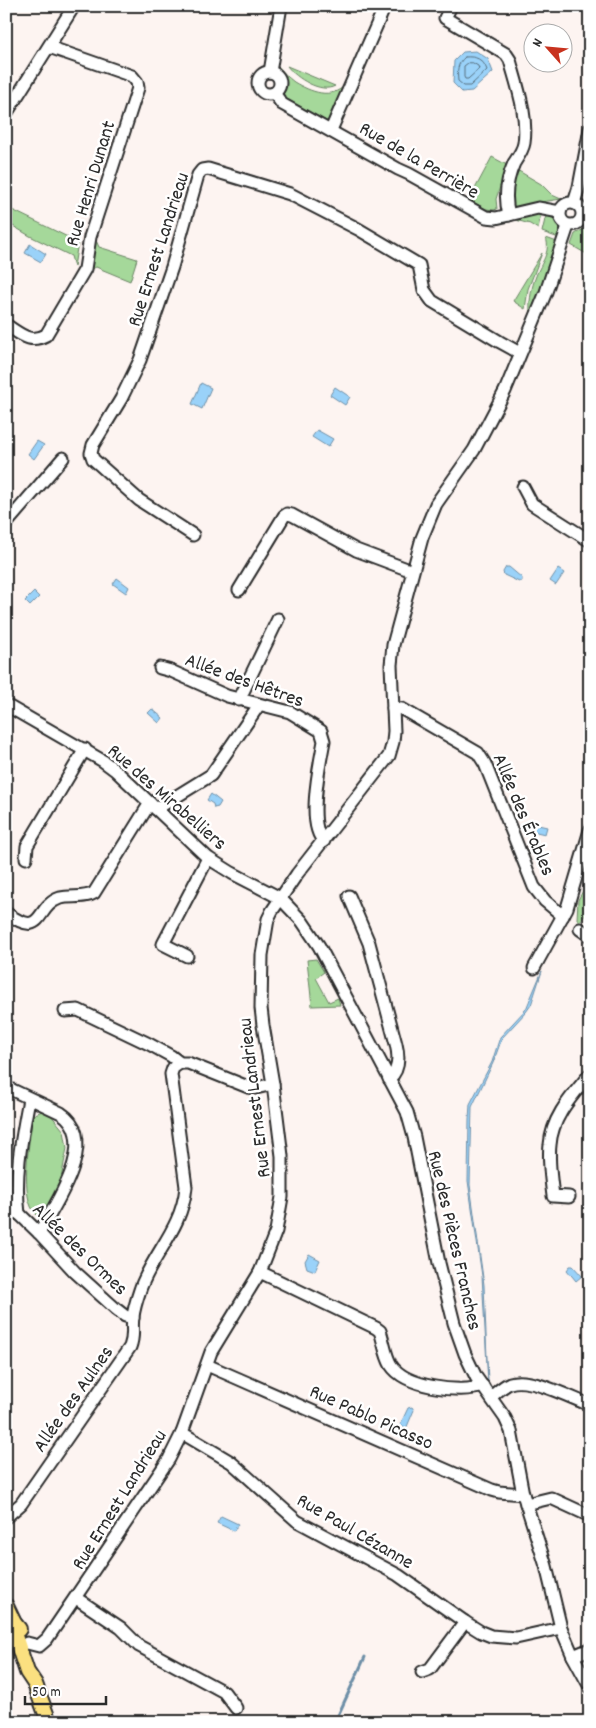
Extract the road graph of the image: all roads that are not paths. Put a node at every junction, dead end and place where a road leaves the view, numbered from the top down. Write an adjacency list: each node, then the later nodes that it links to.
1 (74, 6): 5 (street)
2 (281, 6): 6 (street)
3 (385, 6): 10 (street)
4 (451, 6): 13 (street)
5 (49, 48): 8 (street); 16 (street, Rue Henri Dunant)
6 (270, 72): 7 (street); 7 (street)
7 (274, 93): 10 (street, Rue de la Perrière)
8 (6, 114)
9 (590, 129): 11 (street)
10 (331, 130): 13 (street, Rue de la Perrière)
11 (574, 203): 12 (street); 14 (street)
12 (560, 212): 13 (street, Rue de la Perrière); 15 (street)
13 (509, 215)
14 (586, 218): 15 (street)
15 (568, 226): 17 (street, Rue Ernest Landrieau)
16 (6, 325)
17 (520, 353): 21 (street, Rue Ernest Landrieau); 23 (street, Rue Ernest Landrieau)
18 (64, 458): 20 (street)
19 (524, 487): 22 (street)
20 (6, 524)
21 (193, 535)
22 (590, 541)
23 (412, 570): 24 (street); 30 (street, Rue Ernest Landrieau)
24 (239, 590)
25 (278, 619): 27 (street)
26 (160, 668): 27 (street, Allée des Hêtres)
27 (239, 700): 28 (street, Allée des Hêtres)
28 (259, 705): 32 (street); 34 (street, Allée des Hêtres)
29 (6, 706): 31 (street, Rue des Mirabelliers)
30 (393, 708): 34 (street, Rue Ernest Landrieau); 40 (street, Allée des Érables)
31 (85, 749): 32 (street, Rue des Mirabelliers); 35 (street)
32 (153, 806): 36 (street, Rue des Mirabelliers); 39 (street)
33 (590, 830): 40 (street)
34 (324, 841): 38 (street, Rue Ernest Landrieau)
35 (26, 858)
36 (208, 858): 38 (street, Rue des Mirabelliers); 41 (street)
37 (349, 896): 46 (street)
38 (280, 898): 46 (street, Rue des Pièces Franches); 47 (street, Rue Ernest Landrieau)
39 (6, 914)
40 (563, 916): 42 (street)
41 (187, 956)
42 (534, 968)
43 (65, 1011): 44 (street)
44 (180, 1063): 47 (street); 55 (street, Allée des Aulnes)
45 (590, 1074): 50 (street)
46 (389, 1078): 57 (street, Rue des Pièces Franches)
47 (273, 1084): 54 (street, Rue Ernest Landrieau)
48 (6, 1087): 49 (street)
49 (29, 1099): 52 (street); 53 (street)
50 (569, 1197)
51 (6, 1201): 52 (street, Allée des Ormes)
52 (19, 1214): 53 (street, Allée des Ormes)
53 (39, 1233): 55 (street, Allée des Ormes)
54 (260, 1272): 56 (street, Rue Ernest Landrieau); 57 (street)
55 (133, 1318): 63 (street, Allée des Aulnes)
56 (207, 1365): 60 (street, Rue Ernest Landrieau); 61 (street, Rue Pablo Picasso)
57 (483, 1386): 58 (street, Rue des Pièces Franches)
58 (491, 1397): 59 (street); 61 (street, Rue des Pièces Franches)
59 (590, 1405)
60 (182, 1433): 64 (street, Rue Ernest Landrieau); 66 (street, Rue Paul Cézanne)
61 (525, 1499): 62 (street, Rue Pablo Picasso); 68 (street, Rue des Pièces Franches)
62 (590, 1516)
63 (6, 1517)
64 (76, 1598): 69 (street, Rue Ernest Landrieau); 75 (street)
65 (6, 1606): 67 (main road)
66 (464, 1622): 68 (street, Rue Paul Cézanne); 72 (street)
67 (14, 1623): 69 (main road); 73 (main road)
68 (561, 1628): 71 (street, Rue des Pièces Franches)
69 (26, 1643): 73 (main road)
70 (590, 1648): 71 (street)
71 (573, 1656): 74 (street, Rue des Pièces Franches)
72 (422, 1672)
73 (35, 1684): 76 (main road)
74 (590, 1688)
75 (236, 1708)
76 (49, 1722)

